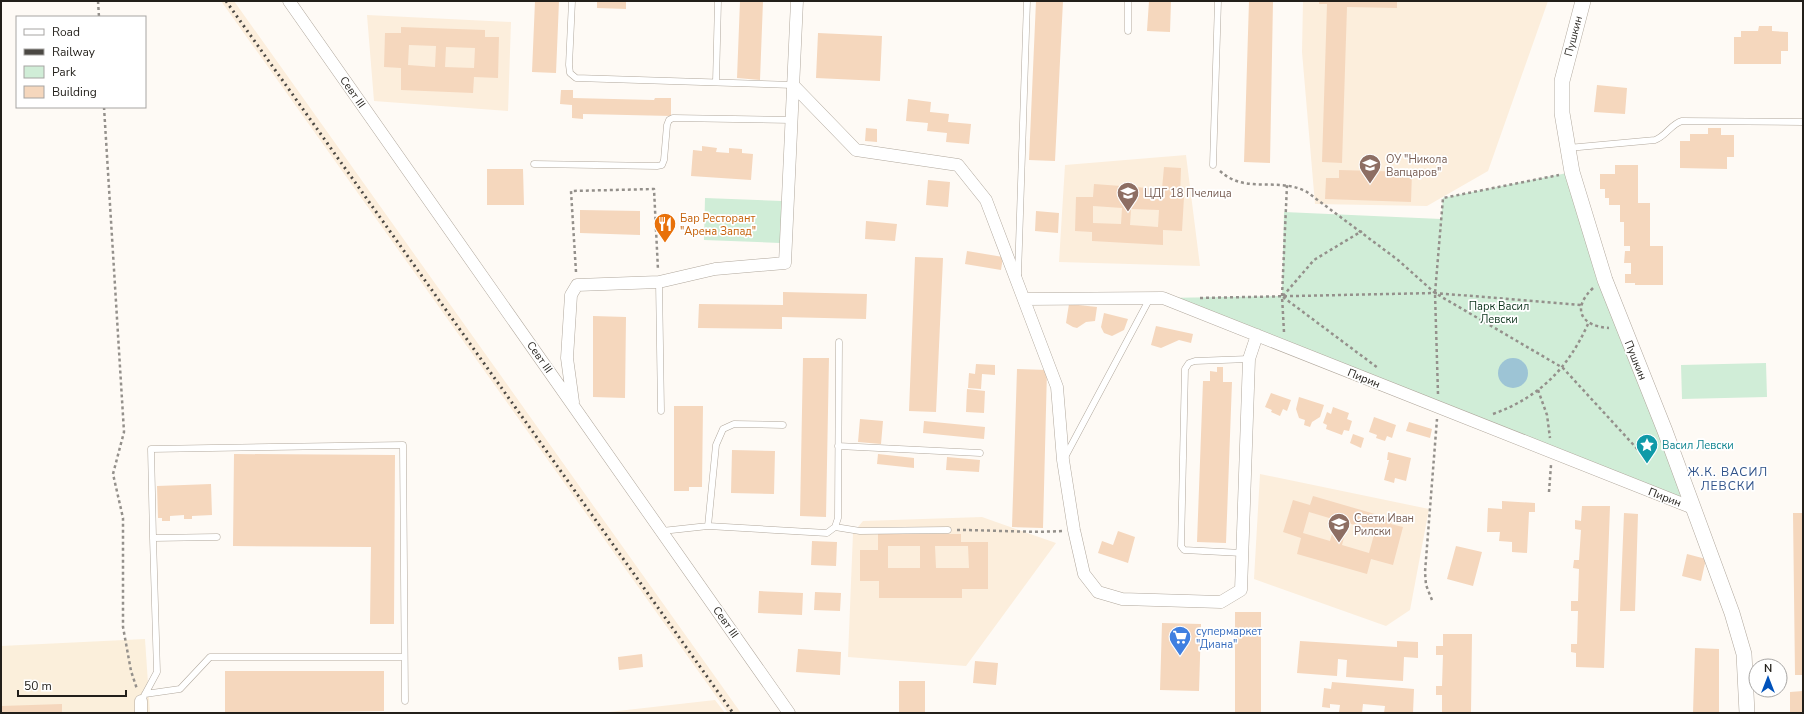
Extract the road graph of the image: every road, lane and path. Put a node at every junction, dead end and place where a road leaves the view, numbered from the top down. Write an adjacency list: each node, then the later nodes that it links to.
1 (98, 1): 10 (path)
2 (290, 1): 41 (street, Севт III)
3 (572, 1): 12 (lane)
4 (718, 1): 12 (lane)
5 (797, 1): 13 (street)
6 (1027, 1): 24 (lane)
7 (1128, 1): 11 (lane)
8 (1218, 1): 19 (lane)
9 (1583, 1): 17 (street, Пушкин)
10 (99, 16)
11 (1128, 31)
12 (716, 82): 13 (lane)
13 (793, 85): 15 (street); 24 (street)
14 (104, 108): 61 (path)
15 (792, 120): 18 (lane); 25 (street)
16 (1803, 122): 17 (lane)
17 (1568, 148): 20 (street, Пушкин)
18 (534, 164)
19 (1213, 165): 21 (path)
20 (1572, 172): 23 (street, Пушкин); 27 (path)
21 (1287, 185): 22 (path); 28 (path)
22 (1362, 232): 27 (path); 28 (path)
23 (1605, 280): 32 (path); 34 (street, Пушкин)
24 (1018, 281): 31 (street)
25 (659, 282): 26 (street); 26 (path); 43 (lane)
26 (577, 285): 41 (street)
27 (1435, 293): 28 (path); 32 (path); 39 (path); 42 (path)
28 (1282, 296): 30 (path); 37 (path); 40 (path)
29 (1150, 298): 31 (street, Пирин); 35 (street, Пирин); 49 (lane)
30 (1195, 298)
31 (1025, 299): 49 (street)
32 (1581, 305): 33 (path)
33 (1588, 324): 34 (path); 39 (path)
34 (1622, 326): 50 (street, Пушкин)
35 (1256, 335): 37 (street, Пирин); 38 (street)
36 (840, 342): 46 (lane)
37 (1285, 347): 42 (street, Пирин)
38 (1248, 359): 58 (street); 58 (lane)
39 (1563, 368): 44 (path); 48 (path)
40 (1384, 372)
41 (574, 405): 55 (street, Севт III)
42 (1438, 407): 44 (street, Пирин); 59 (path)
43 (662, 410)
44 (1474, 421): 50 (street, Пирин)
45 (783, 426): 51 (lane)
46 (838, 446): 47 (lane); 52 (lane)
47 (980, 453)
48 (1641, 453)
49 (1063, 460): 54 (street)
50 (1693, 508): 65 (street, Пушкин)
51 (708, 526): 52 (lane); 55 (lane)
52 (835, 527): 53 (lane)
53 (948, 530): 54 (path)
54 (1074, 530): 58 (street)
55 (662, 531): 64 (street, Севт III)
56 (217, 537): 57 (lane)
57 (153, 538): 60 (lane); 61 (lane)
58 (1242, 553)
59 (1432, 600)
60 (404, 657): 61 (lane); 62 (lane)
61 (143, 697): 63 (street)
62 (405, 701)
63 (141, 713)
64 (789, 713)
65 (1747, 713)

